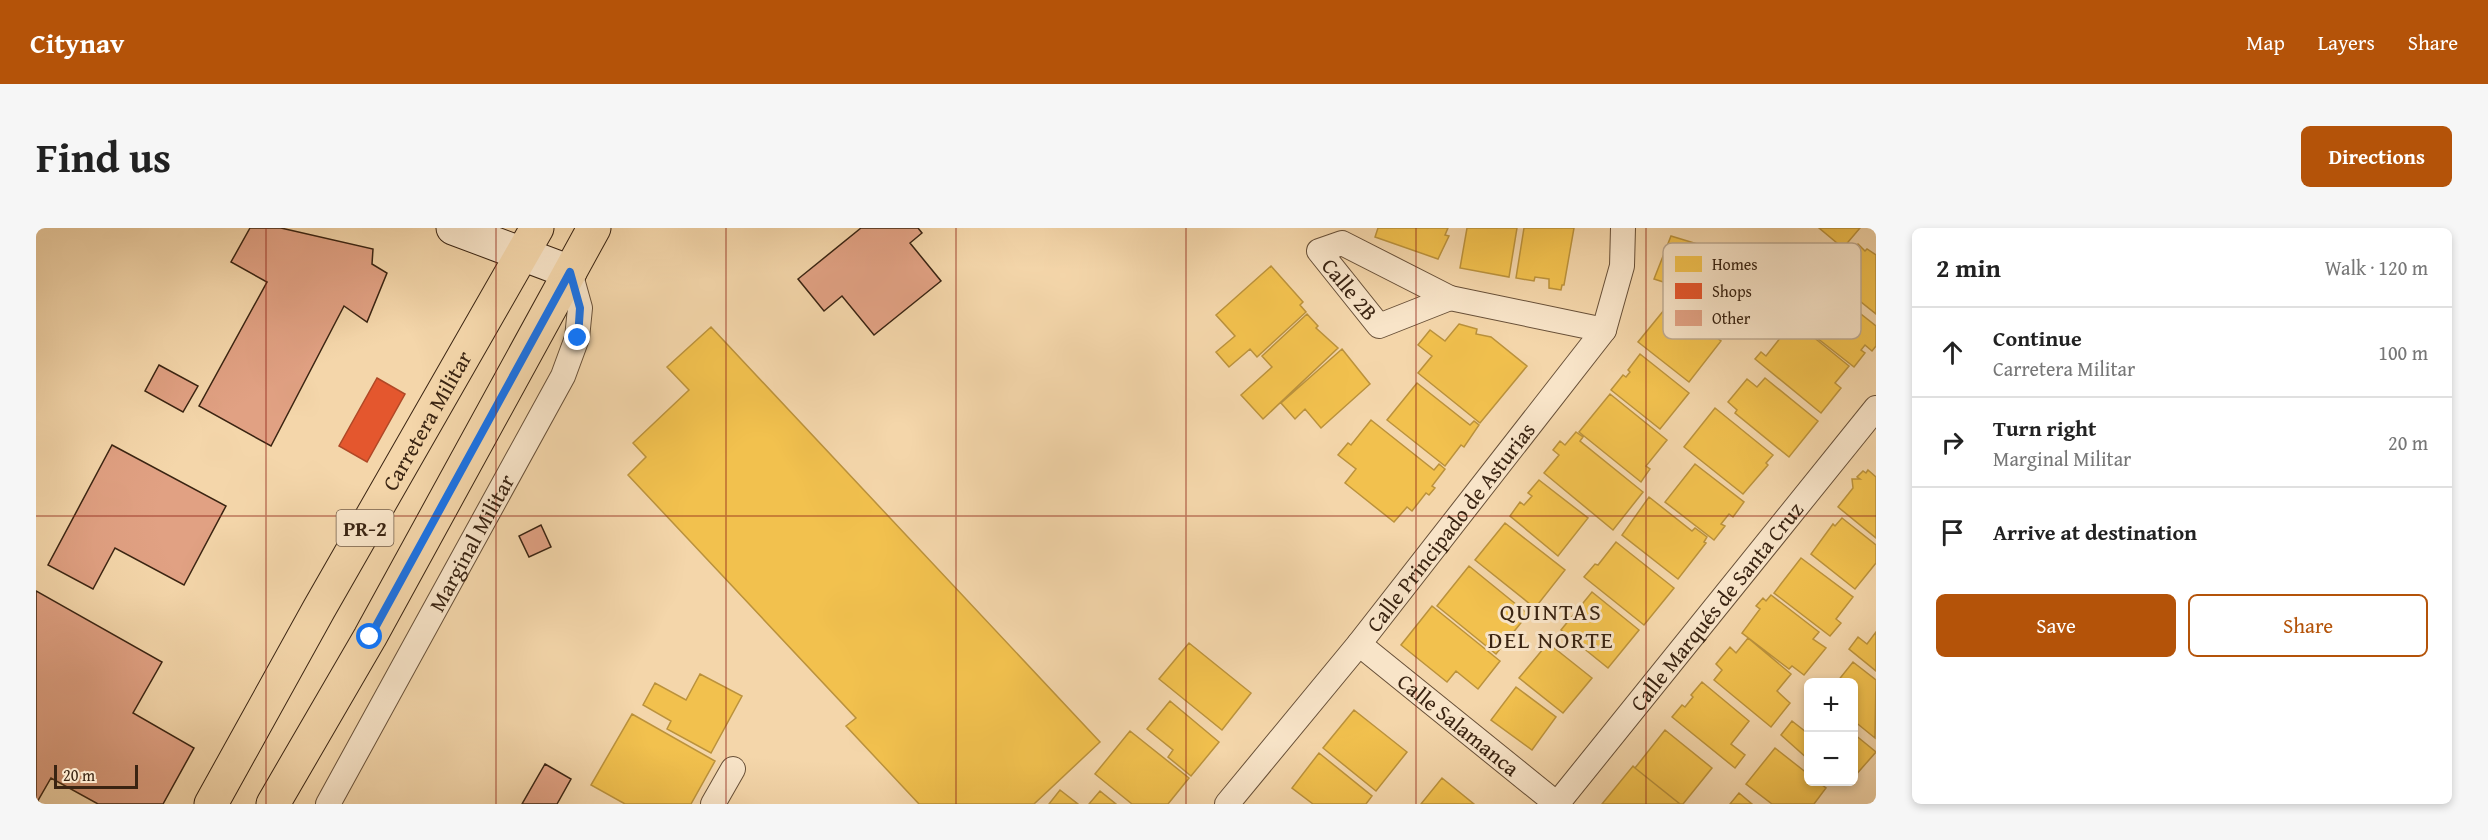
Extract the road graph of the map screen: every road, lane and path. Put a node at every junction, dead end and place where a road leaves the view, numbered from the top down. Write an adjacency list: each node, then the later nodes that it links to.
1 (453, 228): 4 (street)
2 (594, 228): 5 (main road, PR-2)
3 (1623, 228): 7 (street, Calle Principado de Asturias)
4 (529, 241): 5 (street); 11 (main road, Carretera Militar / PR-2)
5 (570, 272): 12 (main road, PR-2); 13 (street, Marginal Militar)
6 (1450, 298): 6 (street, Calle 2B); 7 (street, Calle 2B)
7 (1604, 330): 9 (street, Calle Principado de Asturias)
8 (1876, 408): 16 (street, Calle Marqués de Santa Cruz)
9 (1359, 644): 15 (street, Calle Principado de Asturias); 16 (street, Calle Salamanca)
10 (733, 769): 14 (street)
11 (211, 804)
12 (273, 804)
13 (328, 804)
14 (713, 804)
15 (1227, 804)
16 (1557, 804)

